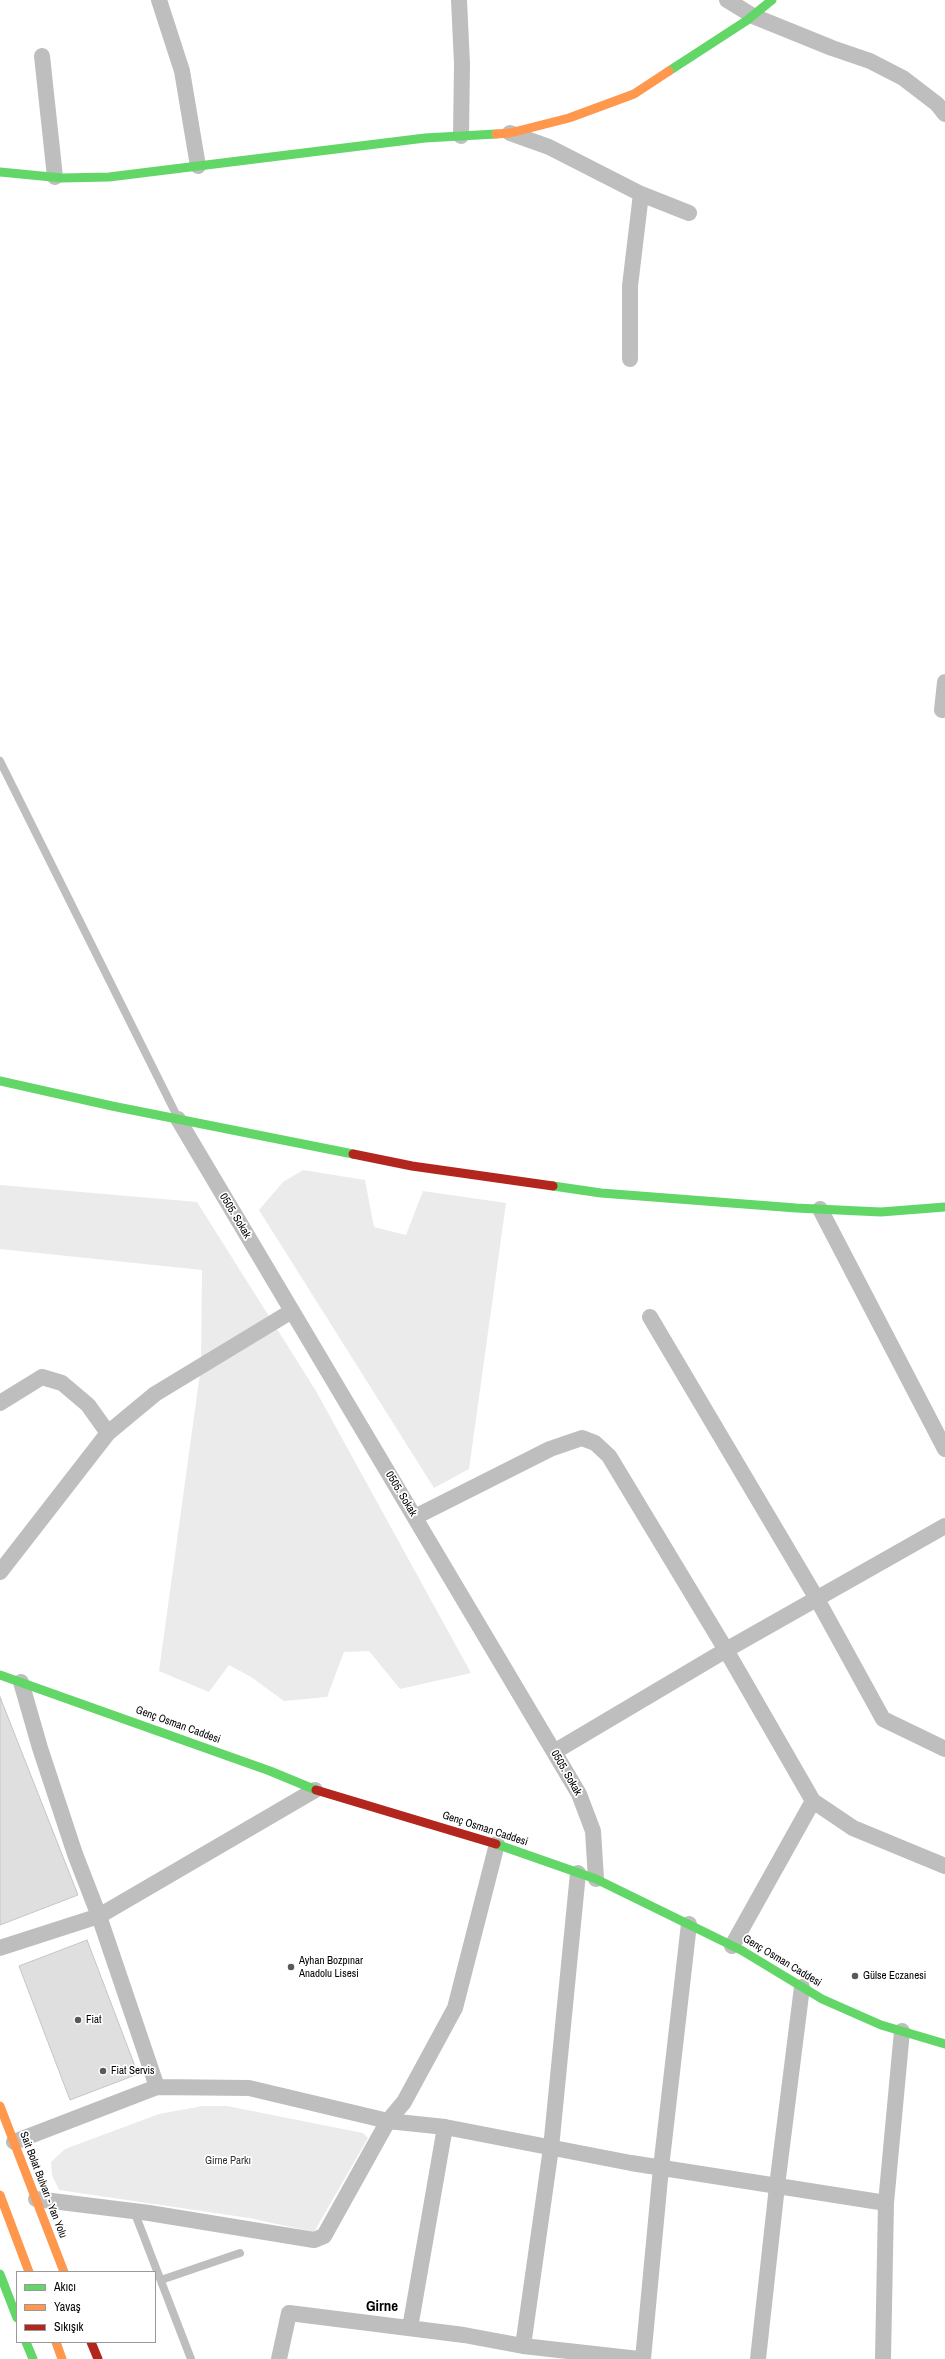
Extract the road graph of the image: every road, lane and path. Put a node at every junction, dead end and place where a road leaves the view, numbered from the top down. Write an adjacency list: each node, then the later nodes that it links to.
1 (159, 0): 10 (street)
2 (459, 0): 9 (street)
3 (727, 0): 5 (street)
4 (772, 0): 5 (main road)
5 (753, 16): 7 (street); 8 (main road)
6 (42, 56): 12 (street)
7 (945, 114)
8 (510, 133): 9 (main road); 13 (street)
9 (461, 136): 10 (main road)
10 (198, 166): 12 (main road)
11 (0, 172): 12 (main road)
12 (55, 177)
13 (641, 194): 14 (street); 15 (street)
14 (689, 213)
15 (630, 359)
16 (945, 682): 17 (street)
17 (942, 710)
18 (0, 762): 20 (lane)
19 (0, 1081): 20 (main road)
20 (178, 1119): 22 (main road); 23 (street, 0505. Sokak)
21 (945, 1207): 22 (main road)
22 (820, 1209): 27 (street)
23 (292, 1311): 26 (street); 28 (street, 0505. Sokak)
24 (650, 1317): 31 (street)
25 (0, 1403): 26 (street)
26 (108, 1432): 30 (street)
27 (945, 1449)
28 (415, 1517): 32 (street); 36 (street, 0505. Sokak)
29 (945, 1526): 31 (street)
30 (0, 1572)
31 (817, 1599): 32 (street); 35 (street)
32 (726, 1650): 36 (street); 38 (street)
33 (0, 1675): 34 (main road, Genç Osman Caddesi)
34 (21, 1682): 37 (main road, Genç Osman Caddesi); 43 (street)
35 (945, 1749)
36 (554, 1752): 42 (street, 0505. Sokak)
37 (315, 1790): 39 (main road, Genç Osman Caddesi); 43 (street)
38 (813, 1801): 40 (street); 45 (street)
39 (497, 1844): 41 (main road, Genç Osman Caddesi); 52 (street)
40 (945, 1866)
41 (578, 1873): 42 (main road, Genç Osman Caddesi); 55 (street)
42 (596, 1879): 44 (main road, Genç Osman Caddesi)
43 (99, 1916): 46 (street); 50 (street)
44 (689, 1924): 45 (main road, Genç Osman Caddesi); 56 (street)
45 (732, 1946): 47 (main road, Genç Osman Caddesi)
46 (0, 1948)
47 (802, 1987): 48 (main road, Genç Osman Caddesi); 57 (street)
48 (902, 2031): 49 (main road, Genç Osman Caddesi); 60 (street)
49 (945, 2044)
50 (157, 2087): 52 (street); 54 (street)
51 (0, 2106): 54 (main road, Sait Bolat Bulvarı - Yan Yolu)
52 (388, 2121): 53 (street); 61 (street)
53 (445, 2127): 55 (street); 68 (street)
54 (14, 2142): 59 (main road, Sait Bolat Bulvarı - Yan Yolu)
55 (551, 2148): 56 (street); 72 (street)
56 (661, 2168): 57 (street); 79 (street)
57 (777, 2186): 60 (street); 80 (street)
58 (0, 2195): 63 (main road)
59 (36, 2199): 61 (street); 64 (main road, Sait Bolat Bulvarı - Yan Yolu)
60 (886, 2203): 81 (street)
61 (134, 2211): 66 (lane)
62 (240, 2253): 66 (lane)
63 (29, 2271)
64 (64, 2271)
65 (0, 2274): 67 (main road)
66 (161, 2280): 76 (lane)
67 (16, 2315)
68 (410, 2328): 72 (street); 77 (street)
69 (26, 2343): 73 (main road)
70 (56, 2343): 74 (main road)
71 (91, 2343): 75 (main road)
72 (523, 2346): 78 (street)
73 (33, 2359)
74 (62, 2359)
75 (98, 2359)
76 (191, 2359)
77 (279, 2359)
78 (639, 2359)
79 (643, 2359)
80 (758, 2359)
81 (883, 2359)

